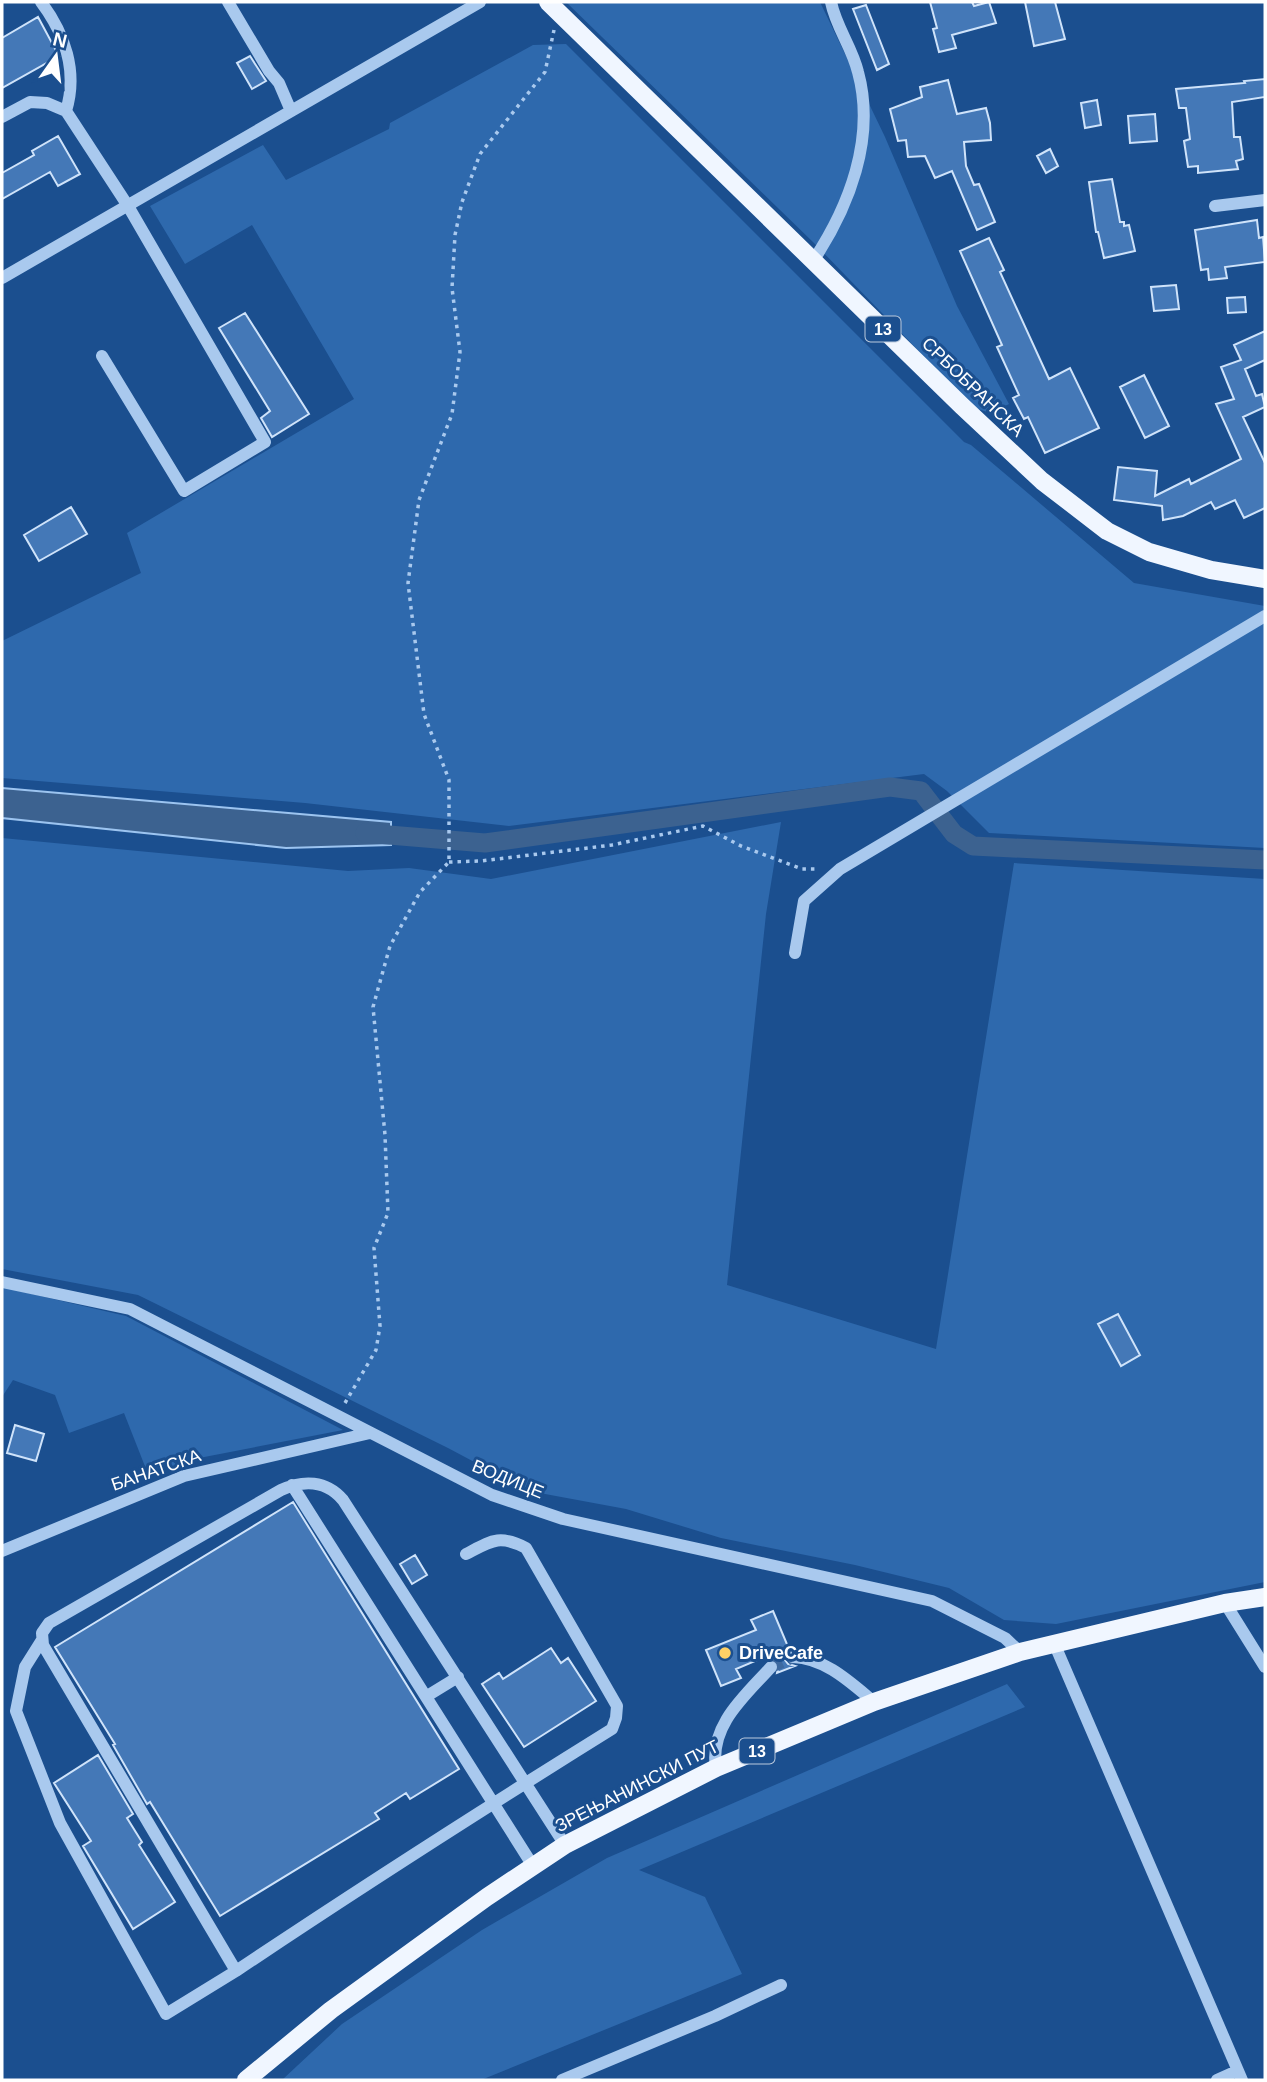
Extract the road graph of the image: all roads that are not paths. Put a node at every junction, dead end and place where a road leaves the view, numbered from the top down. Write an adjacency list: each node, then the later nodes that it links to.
1 (41, 2): 6 (street)
2 (228, 2): 7 (street)
3 (480, 2): 7 (street)
4 (831, 2): 12 (street)
5 (553, 6): 12 (main road, СРБОБРАНСКА / 13)
6 (66, 111): 8 (street); 10 (street)
7 (291, 111): 10 (street)
8 (2, 117)
9 (1265, 200): 11 (street)
10 (128, 206): 13 (street); 14 (street)
11 (1215, 206)
12 (813, 261): 15 (main road, СРБОБРАНСКА / 13)
13 (2, 278)
14 (102, 356)
15 (1265, 579)
16 (1265, 616): 17 (street)
17 (795, 953)
18 (2, 1282): 19 (street, ВОДИЦЕ)
19 (370, 1433): 21 (street, БАНАТСКА); 27 (street, ВОДИЦЕ)
20 (292, 1485): 25 (street); 31 (street); 32 (street)
21 (2, 1551)
22 (466, 1555): 35 (street)
23 (1265, 1597): 24 (main road, ЗРЕЊАНИНСКИ ПУТ / 13)
24 (1225, 1603): 26 (main road, ЗРЕЊАНИНСКИ ПУТ / 13); 30 (street)
25 (42, 1640): 39 (street); 39 (street)
26 (1054, 1643): 27 (main road, ЗРЕЊАНИНСКИ ПУТ / 13); 41 (street)
27 (1020, 1652): 33 (main road, ЗРЕЊАНИНСКИ ПУТ / 13)
28 (793, 1657): 33 (street)
29 (771, 1667): 34 (street)
30 (1265, 1667)
31 (458, 1677): 32 (street); 35 (street)
32 (428, 1696): 36 (street)
33 (874, 1702): 34 (main road, ЗРЕЊАНИНСКИ ПУТ / 13)
34 (716, 1768): 37 (main road, ЗРЕЊАНИНСКИ ПУТ / 13)
35 (525, 1783): 36 (street); 37 (street)
36 (494, 1803): 38 (street); 39 (street)
37 (565, 1845): 38 (main road, ЗРЕЊАНИНСКИ ПУТ / 13)
38 (533, 1866): 42 (main road, ЗРЕЊАНИНСКИ ПУТ / 13)
39 (236, 1971)
40 (781, 1984): 43 (street)
41 (1239, 2076): 44 (street)
42 (246, 2080)
43 (562, 2080)
44 (1217, 2080)

